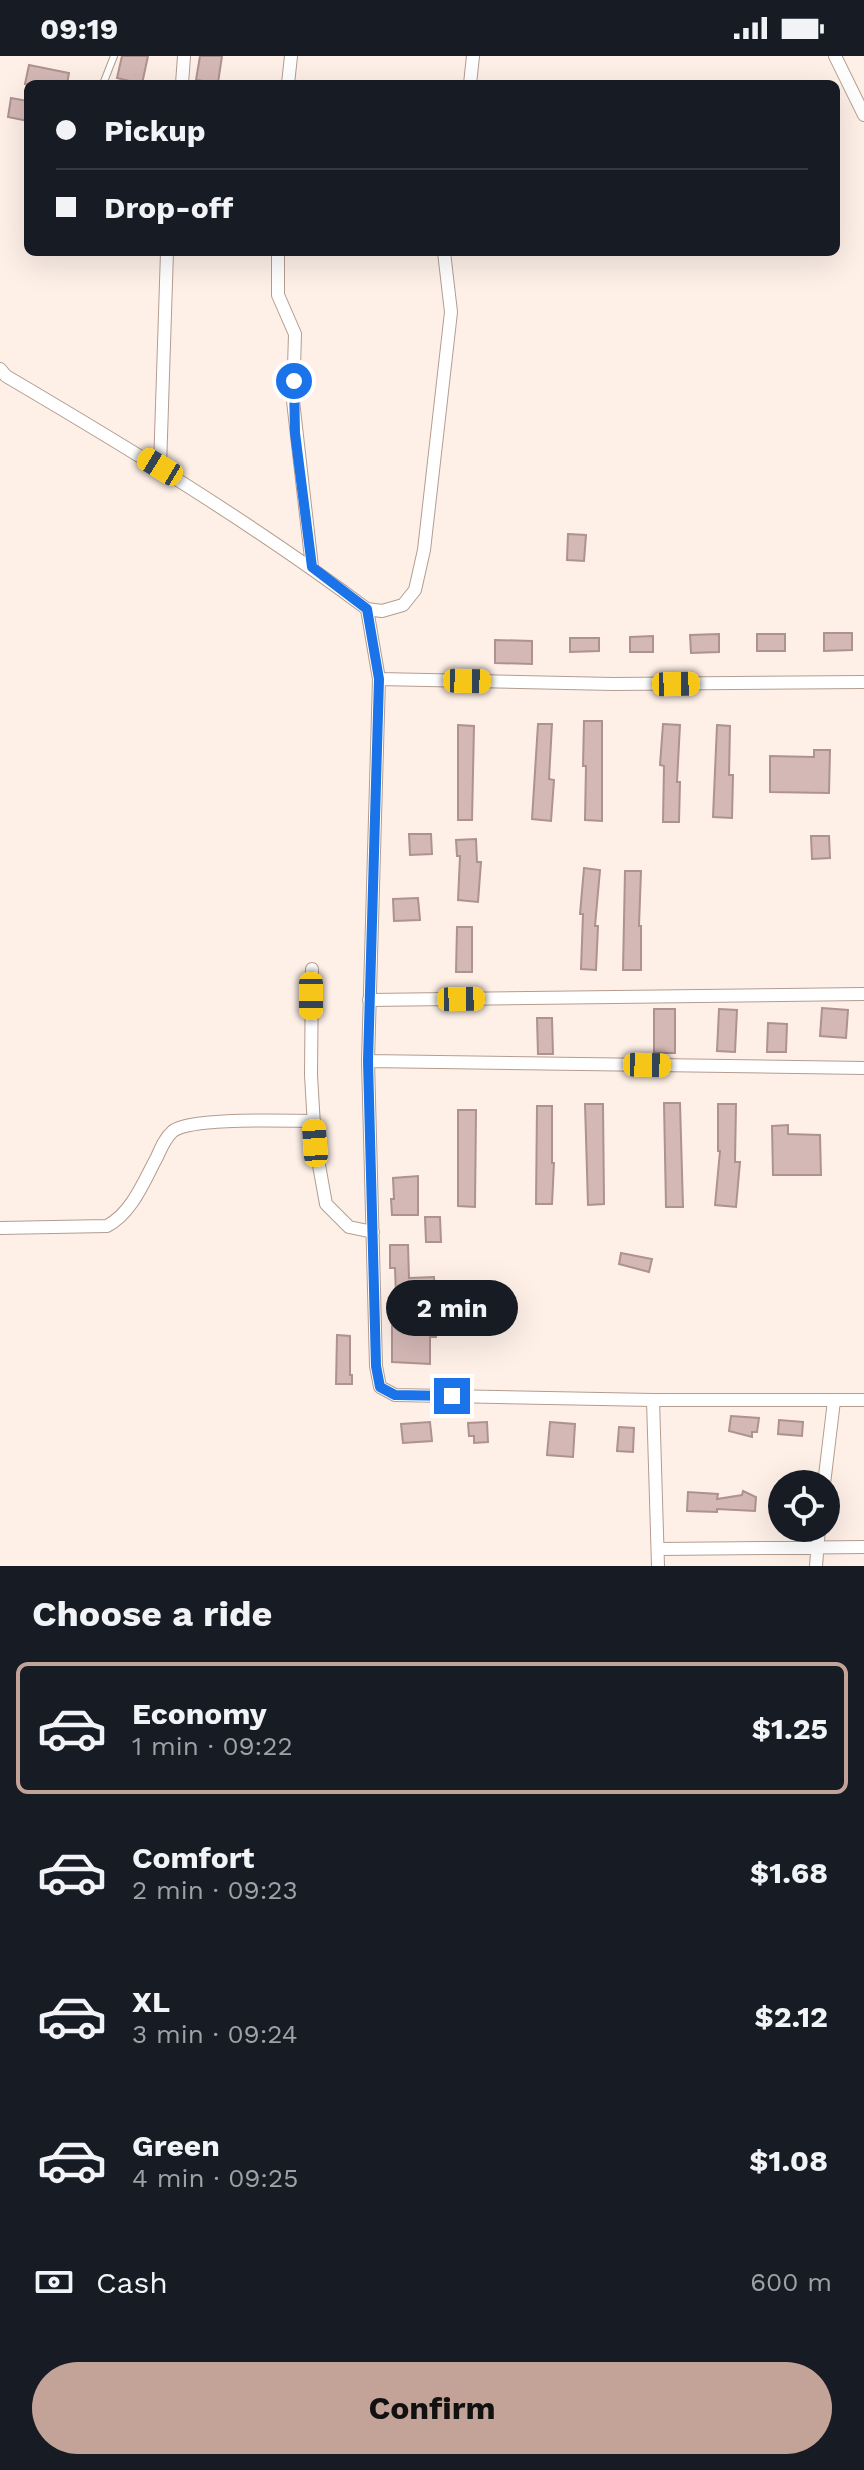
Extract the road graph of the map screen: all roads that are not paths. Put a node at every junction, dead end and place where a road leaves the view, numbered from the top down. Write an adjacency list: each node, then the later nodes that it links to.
1 (114, 56): 6 (lane)
2 (184, 56): 7 (street)
3 (291, 56): 8 (street)
4 (473, 56): 9 (street)
5 (835, 56): 10 (street)
6 (105, 80)
7 (182, 80)
8 (288, 80)
9 (470, 80)
10 (864, 115)
11 (167, 256): 15 (street)
12 (278, 256): 16 (street)
13 (444, 256): 17 (street)
14 (0, 369): 15 (street)
15 (160, 467): 16 (street)
16 (312, 567): 17 (street)
17 (367, 609): 18 (street)
18 (379, 679): 19 (street); 22 (street)
19 (864, 682)
20 (312, 969): 25 (street)
21 (864, 994): 22 (street)
22 (369, 1000): 23 (street)
23 (368, 1061): 24 (street); 27 (street)
24 (864, 1068)
25 (314, 1121): 26 (street); 27 (street)
26 (0, 1228)
27 (373, 1232): 28 (street)
28 (653, 1400): 30 (street); 35 (street)
29 (864, 1400): 30 (street)
30 (834, 1401): 31 (street)
31 (826, 1470)
32 (818, 1542): 33 (street)
33 (817, 1547): 34 (street); 35 (street); 37 (street)
34 (864, 1547)
35 (658, 1549): 36 (street)
36 (658, 1566)
37 (816, 1566)

